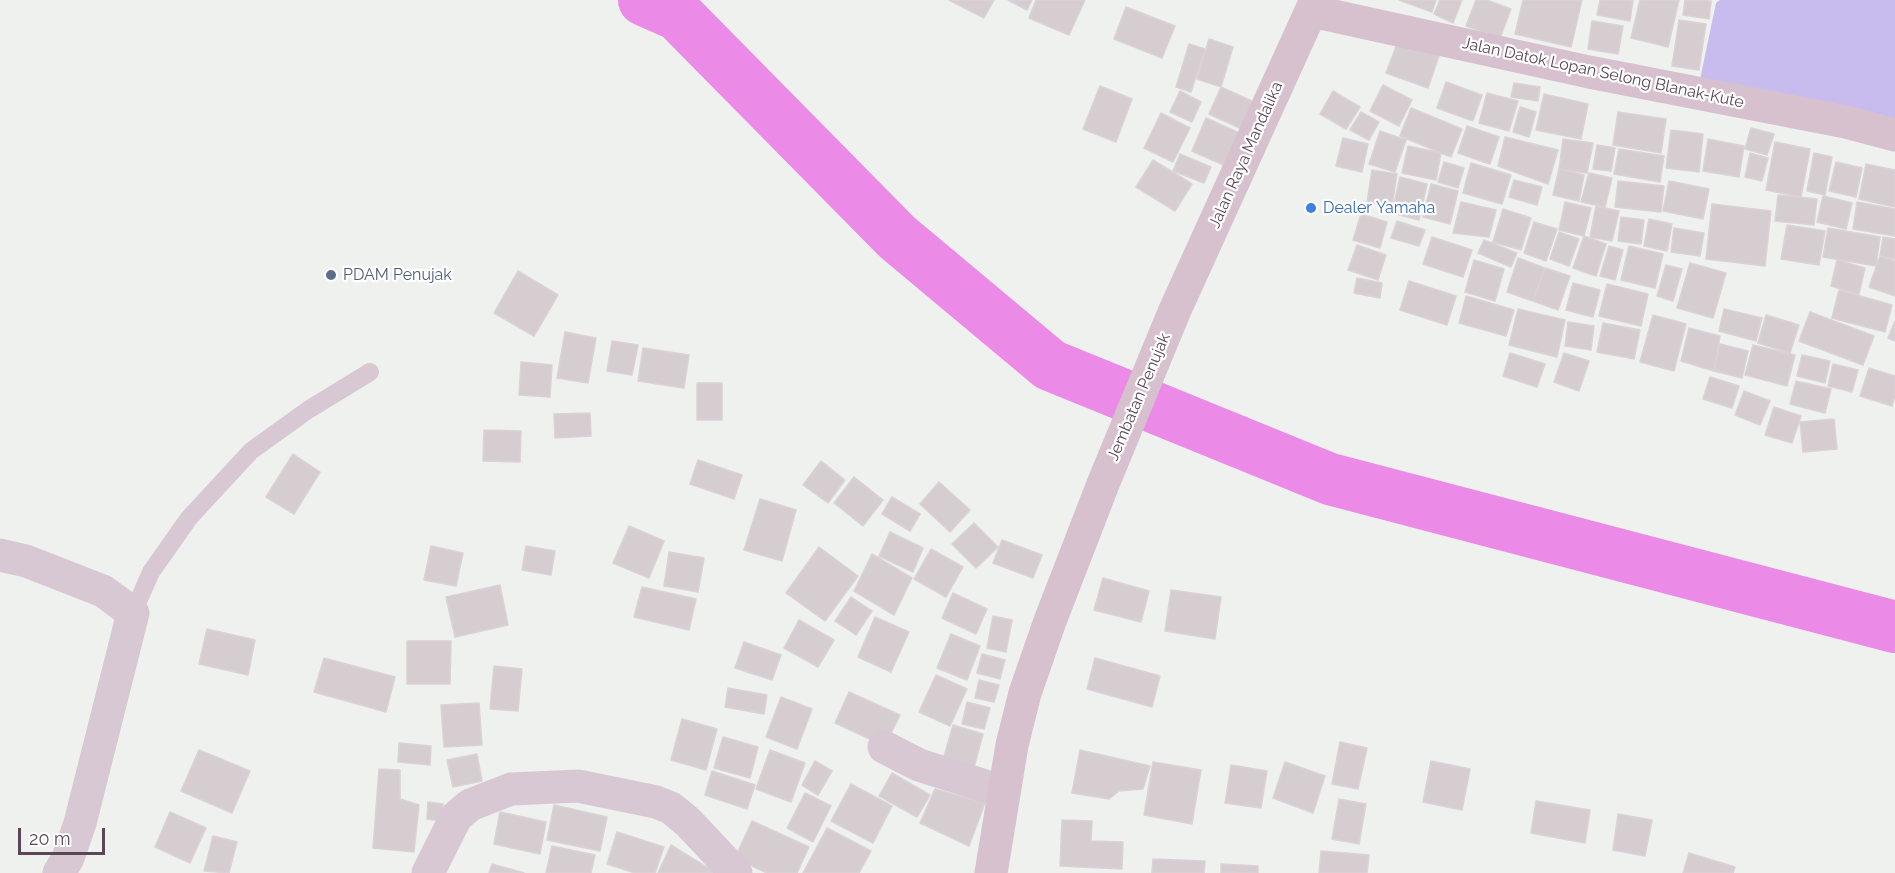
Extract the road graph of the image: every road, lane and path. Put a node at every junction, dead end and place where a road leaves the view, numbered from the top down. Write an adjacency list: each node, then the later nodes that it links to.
1 (1313, 5): 2 (main road, Jalan Datok Lopan Selong Blanak-Kute); 3 (main road, Jalan Raya Mandalika)
2 (1895, 135)
3 (1175, 310): 8 (main road, Jembatan Penujak)
4 (370, 372): 6 (lane)
5 (0, 555): 6 (street)
6 (133, 613): 9 (street)
7 (884, 747): 8 (street)
8 (1004, 792): 12 (main road, Jembatan Penujak)
9 (59, 873)
10 (428, 873): 11 (street)
11 (736, 873)
12 (991, 873)

